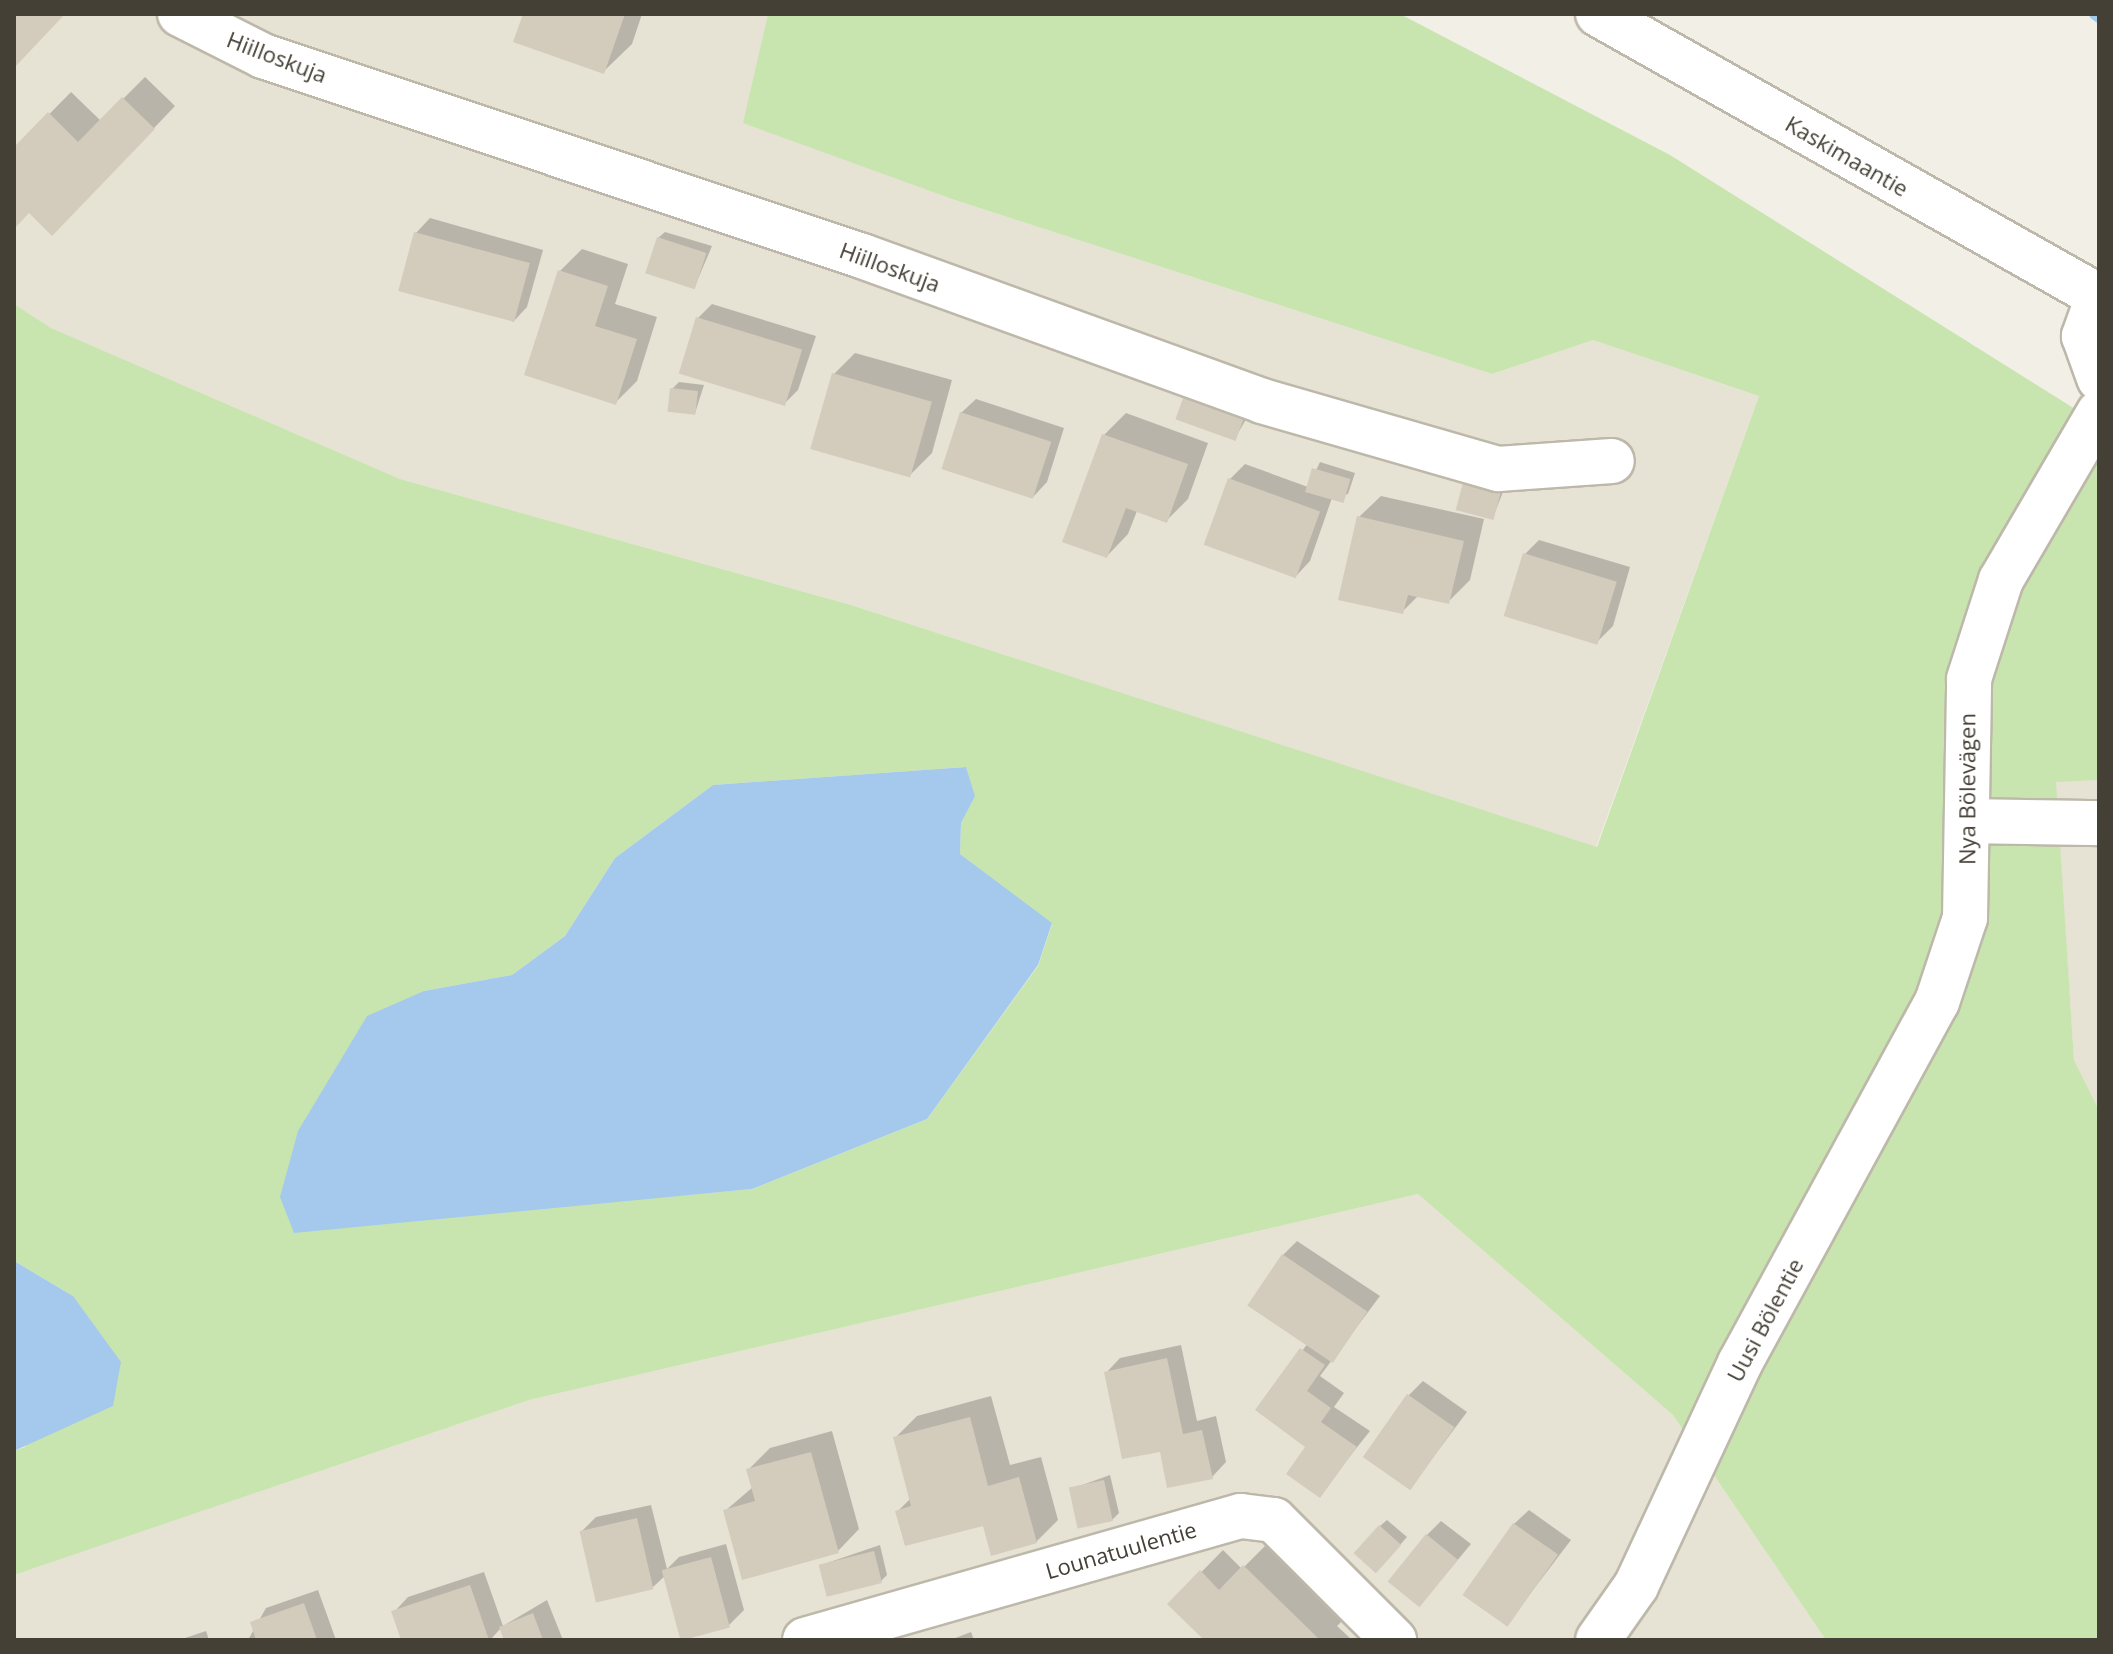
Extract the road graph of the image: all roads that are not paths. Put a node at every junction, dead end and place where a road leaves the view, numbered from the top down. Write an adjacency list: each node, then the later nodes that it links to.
1 (180, 14): 6 (street, Hiilloskuja)
2 (1598, 14): 3 (street, Kaskimaantie)
3 (2098, 295): 4 (street)
4 (2099, 378)
5 (2099, 412): 7 (street, Nya Bölevägen)
6 (1612, 461)
7 (1969, 821): 8 (street); 9 (street, Nya Bölevägen)
8 (2099, 823)
9 (1937, 1002): 12 (street, Uusi Bölentie)
10 (805, 1640): 11 (street, Lounatuulentie)
11 (1394, 1640)
12 (1598, 1640)

